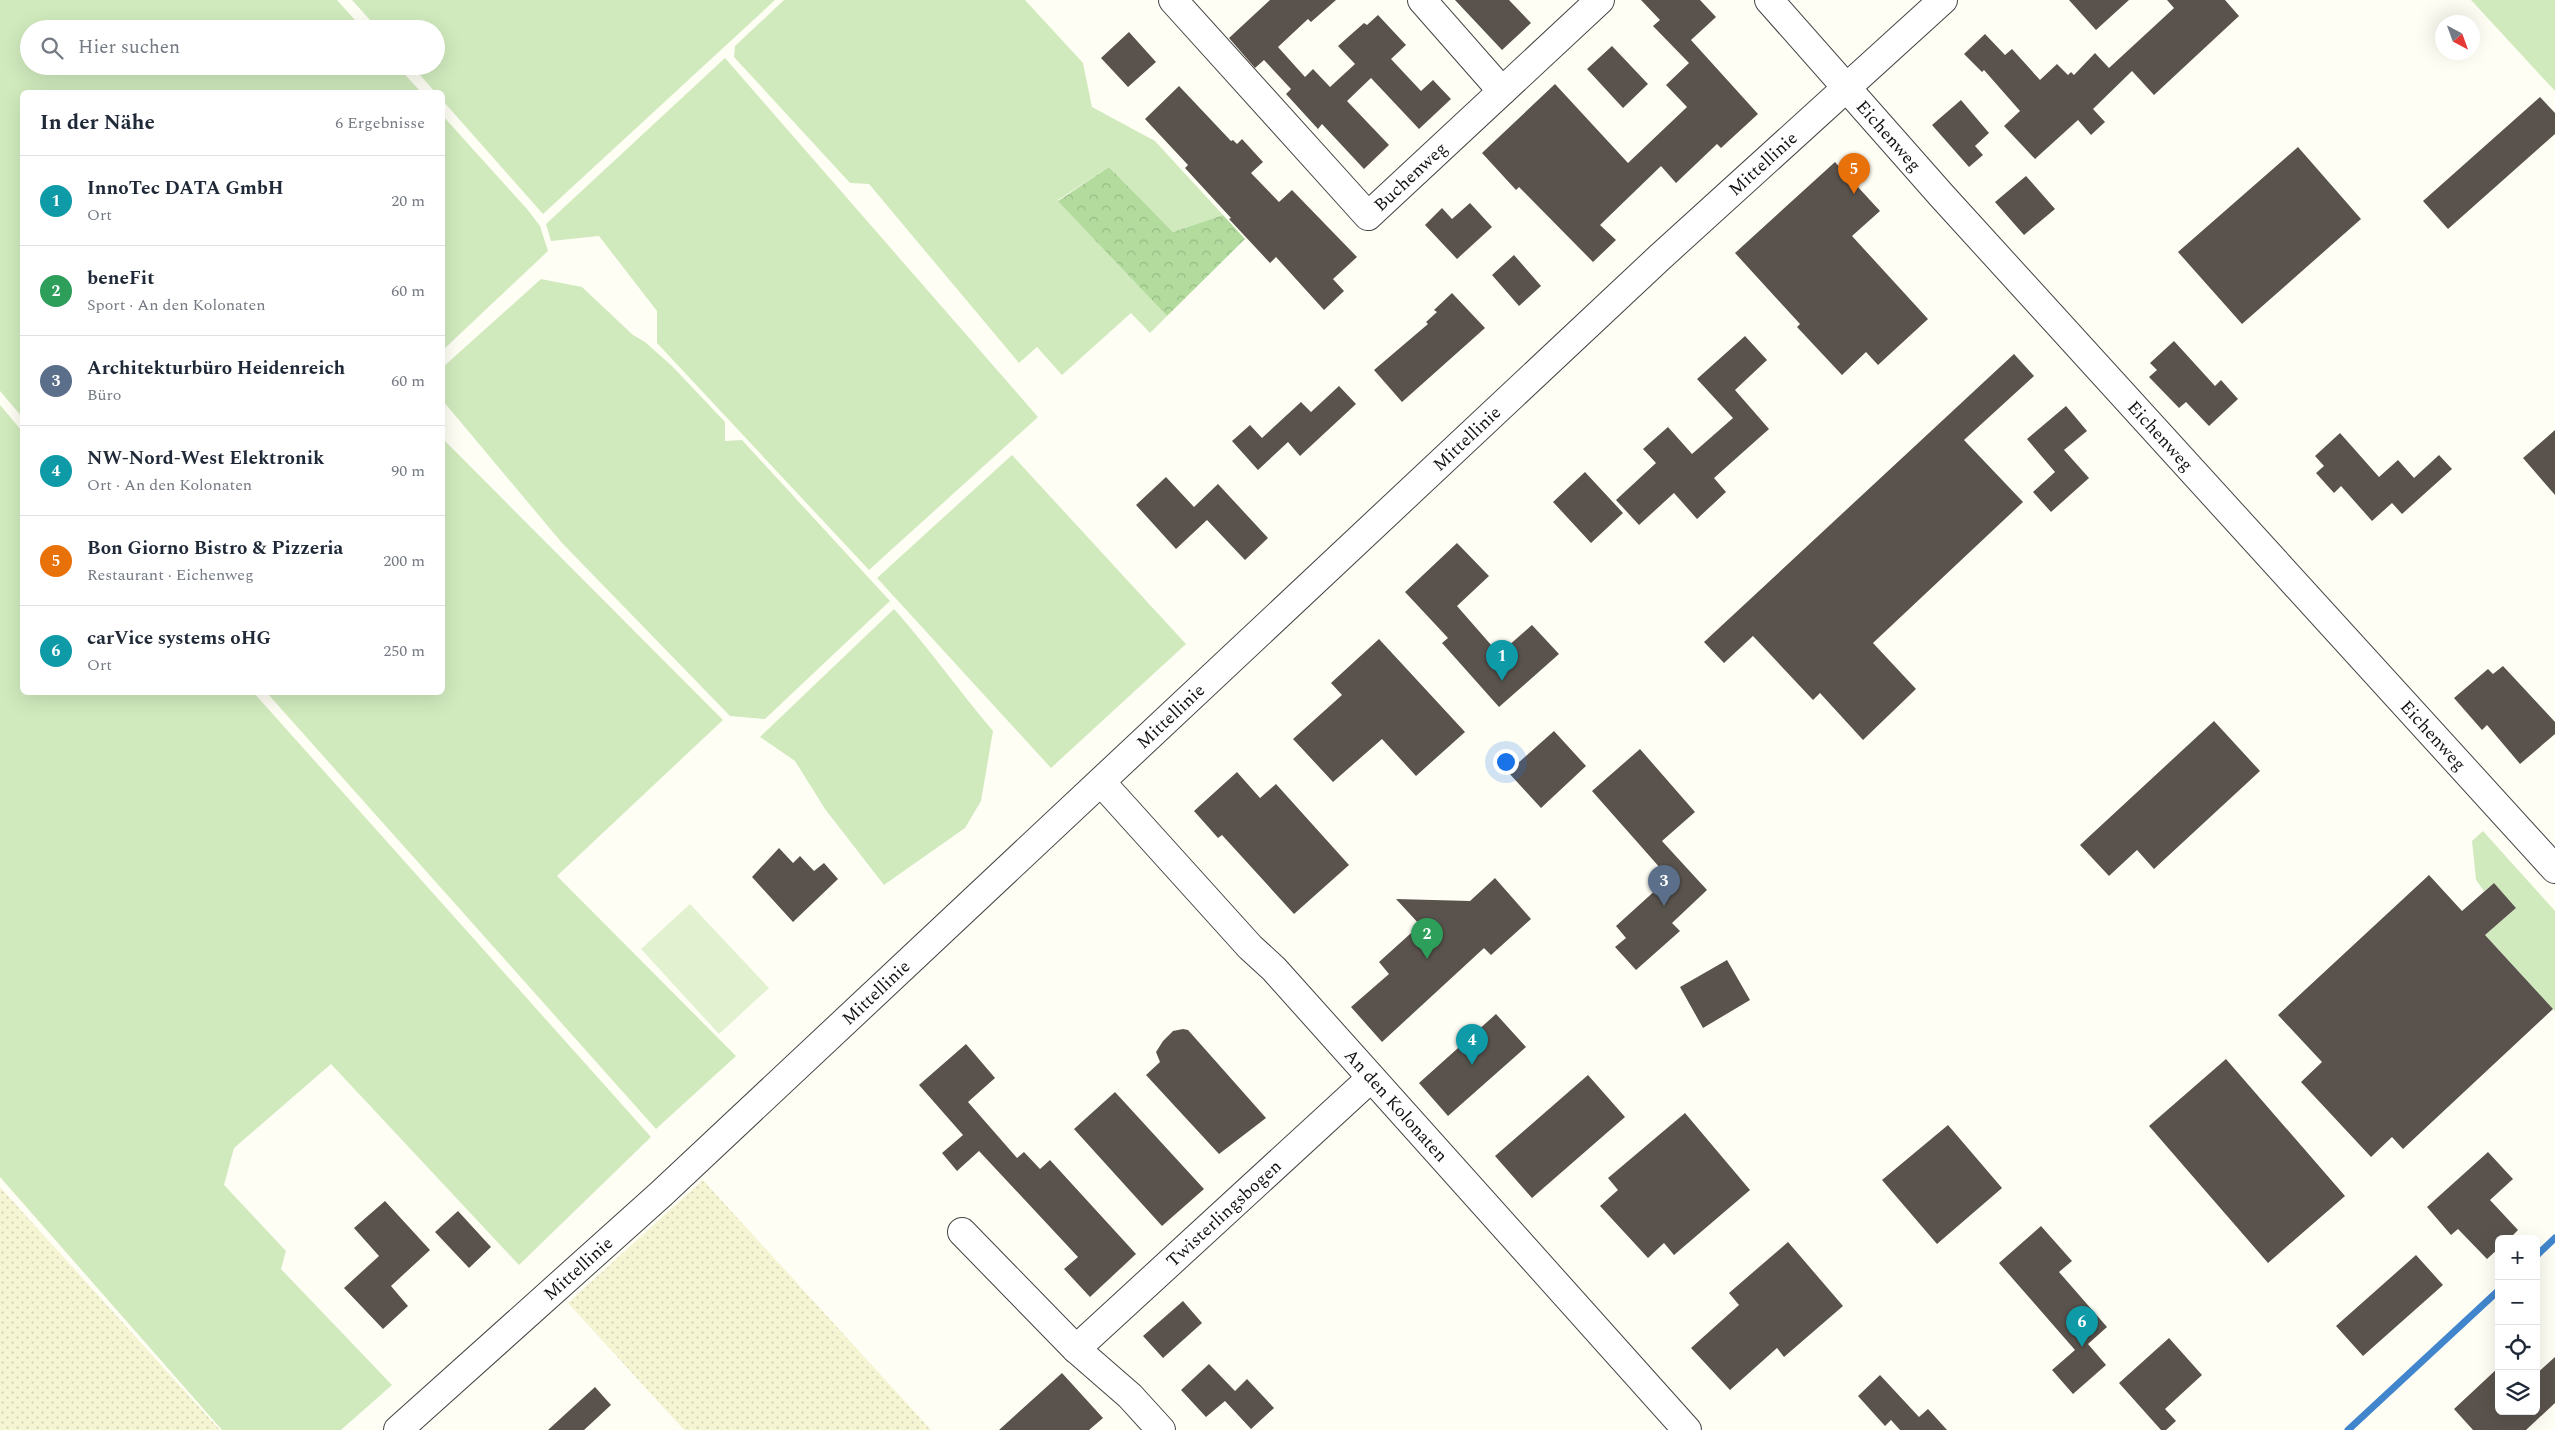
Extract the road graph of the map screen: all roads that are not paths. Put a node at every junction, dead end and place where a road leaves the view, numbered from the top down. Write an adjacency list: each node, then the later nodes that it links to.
1 (1173, 0): 7 (street, Buchenweg)
2 (1422, 0): 7 (street)
3 (1600, 0): 7 (street, Buchenweg)
4 (1769, 0): 6 (street, Eichenweg)
5 (1943, 0): 6 (street, Mittellinie)
6 (1846, 88): 8 (street, Mittellinie); 9 (street, Eichenweg)
7 (1502, 91)
8 (1100, 782): 10 (street, An den Kolonaten); 13 (street, Mittellinie)
9 (2555, 869)
10 (1371, 1078): 12 (street, Twisterlingsbogen); 15 (street, An den Kolonaten)
11 (962, 1232): 12 (street)
12 (1076, 1349): 14 (street)
13 (398, 1430)
14 (1161, 1430)
15 (1687, 1430)

